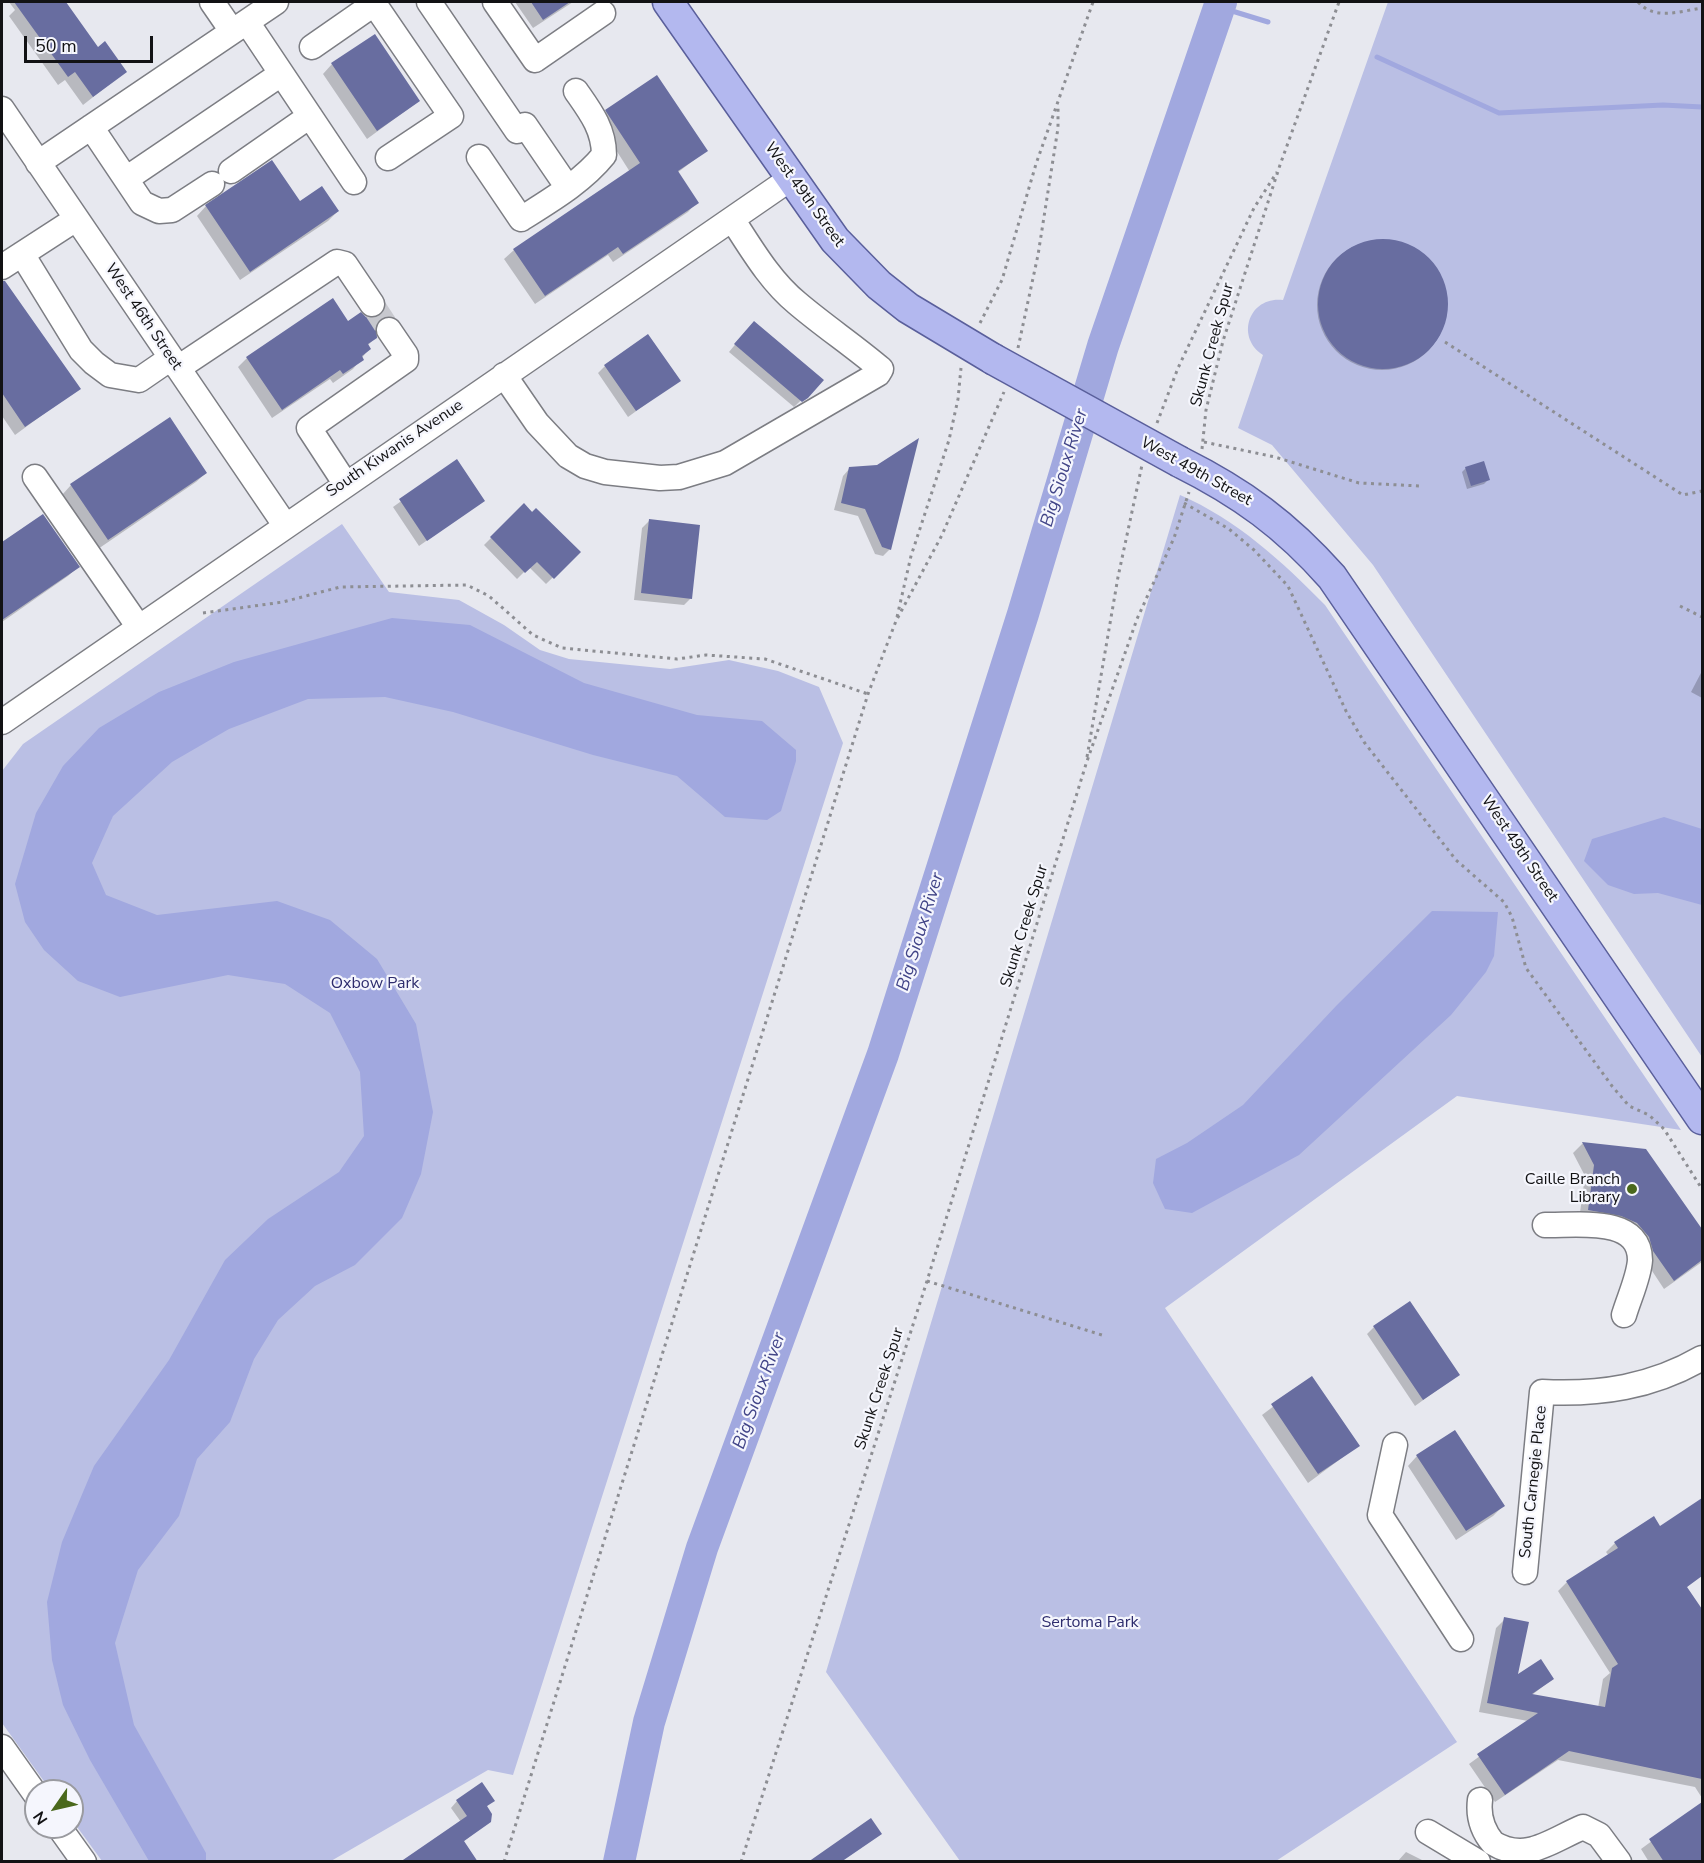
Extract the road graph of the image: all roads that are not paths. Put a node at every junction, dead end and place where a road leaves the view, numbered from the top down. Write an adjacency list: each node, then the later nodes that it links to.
1 (212, 2): 8 (street)
2 (276, 2): 8 (street)
3 (429, 2): 21 (street)
4 (495, 2): 7 (street)
5 (668, 2): 19 (main road, West 49th Street)
6 (374, 3): 9 (street); 16 (street)
7 (603, 13)
8 (239, 26): 10 (street); 14 (street)
9 (312, 47)
10 (281, 74): 13 (street); 18 (street)
11 (576, 91): 21 (street)
12 (2, 109): 17 (street, West 46th Street)
13 (310, 116): 18 (street); 20 (street)
14 (91, 127): 17 (street); 18 (street)
15 (479, 157): 21 (street)
16 (388, 158)
17 (39, 163): 22 (street, West 46th Street)
18 (126, 179)
19 (790, 179): 23 (street, South Kiwanis Avenue); 35 (main road, West 49th Street, bridge)
20 (354, 182)
21 (568, 188)
22 (76, 219): 24 (street); 28 (street, West 46th Street)
23 (732, 219): 29 (street, South Kiwanis Avenue); 29 (street)
24 (22, 254): 25 (street); 28 (street)
25 (2, 267)
26 (372, 304): 28 (street)
27 (389, 330): 31 (street)
28 (175, 363): 32 (street, West 46th Street)
29 (504, 375): 31 (street, South Kiwanis Avenue)
30 (35, 477): 33 (street)
31 (345, 483): 32 (street, South Kiwanis Avenue)
32 (285, 525): 33 (street, South Kiwanis Avenue)
33 (138, 626): 34 (street, South Kiwanis Avenue)
34 (5, 712)
35 (1702, 1119)
36 (1545, 1225): 37 (street)
37 (1624, 1315)
38 (1702, 1358): 40 (street, South Carnegie Place)
39 (1395, 1445): 41 (street)
40 (1525, 1572)
41 (1461, 1639)
42 (2, 1747): 43 (street)
43 (25, 1779)
44 (1480, 1800): 49 (street)
45 (1428, 1832): 48 (street)
46 (68, 1839): 47 (street)
47 (84, 1862)
48 (1478, 1862)
49 (1619, 1862)

